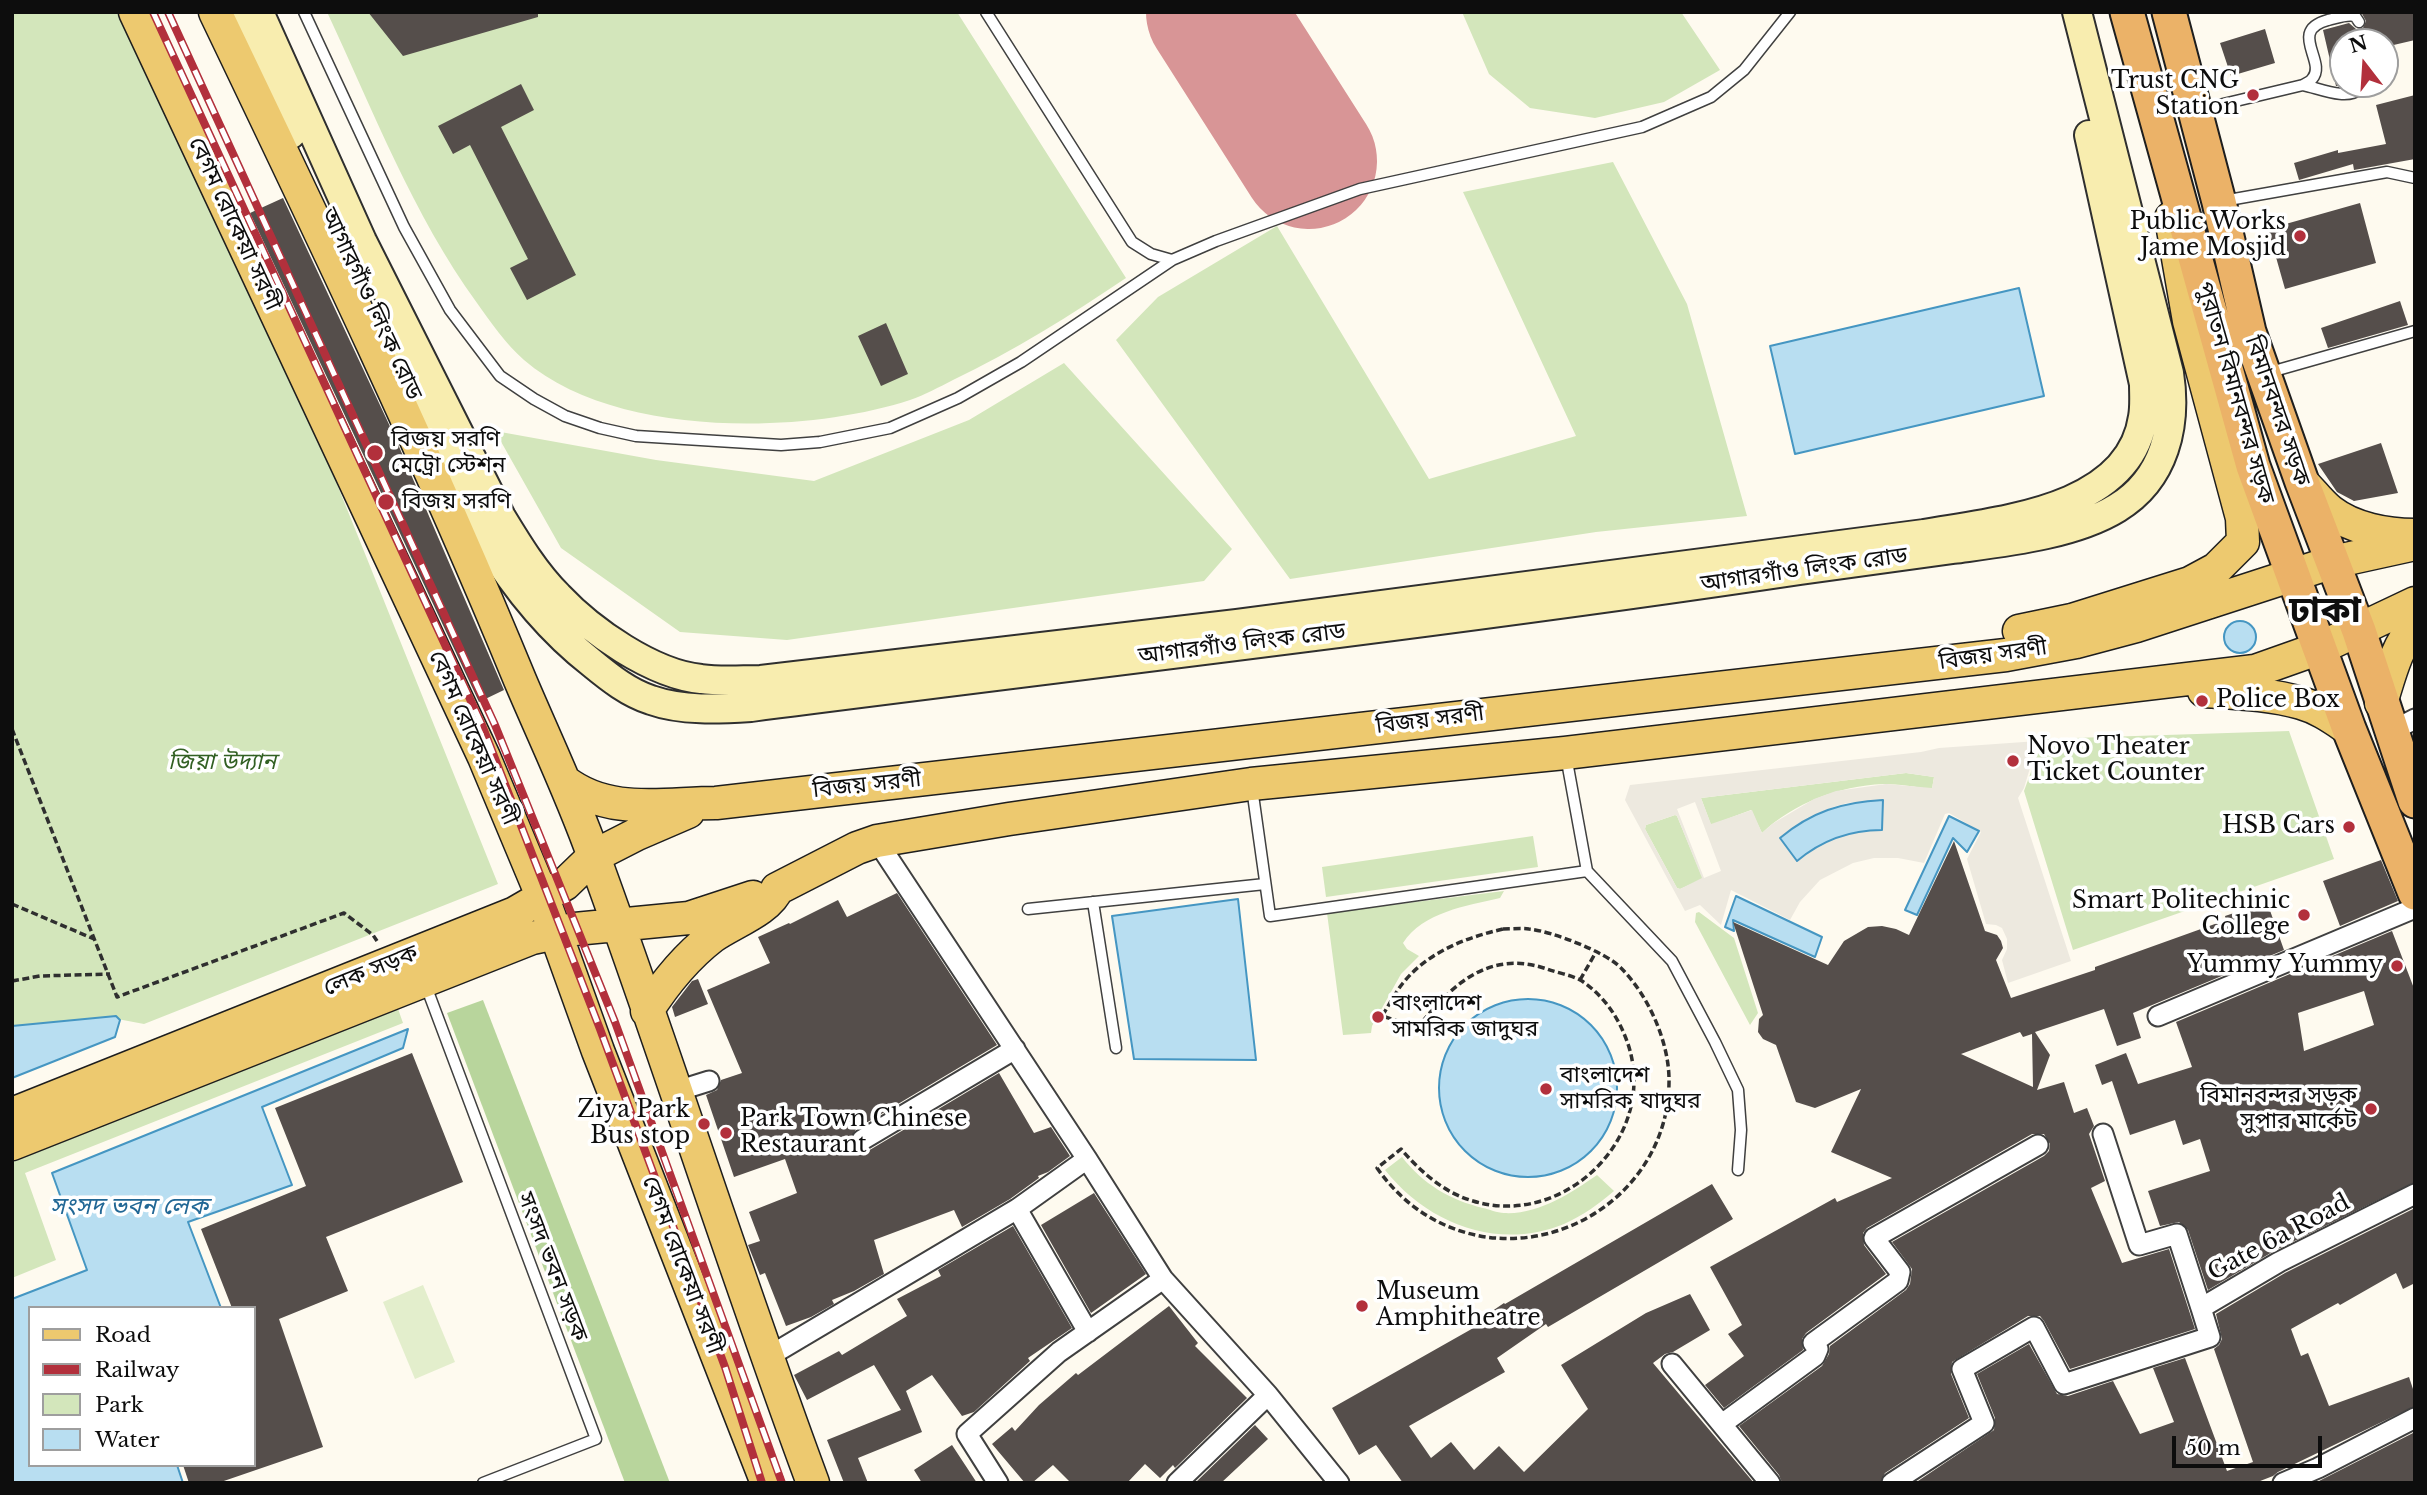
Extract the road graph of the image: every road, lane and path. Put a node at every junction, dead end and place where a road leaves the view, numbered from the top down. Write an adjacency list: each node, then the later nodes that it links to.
1 (135, 12): 49 (main road, বেগম রোকেয়া সরণী)
2 (215, 12): 39 (main road, বেগম রোকেয়া সরণী)
3 (233, 12): 33 (main road, আগারগাঁও লিংক রোড)
4 (259, 12): 31 (main road, আগারগাঁও লিংক রোড)
5 (304, 12): 19 (lane)
6 (986, 12): 19 (lane)
7 (1790, 12): 19 (lane)
8 (2060, 12): 31 (main road, আগারগাঁও লিংক রোড)
9 (2077, 12): 33 (main road, আগারগাঁও লিংক রোড)
10 (2127, 12): 16 (highway, পুরাতন বিমানবন্দর সড়ক)
11 (2169, 12): 15 (highway, বিমানবন্দর সড়ক)
12 (2358, 22): 13 (lane)
13 (2302, 85): 14 (lane); 15 (lane)
14 (2329, 91)
15 (2194, 111): 18 (highway, বিমানবন্দর সড়ক)
16 (2164, 147): 26 (highway, পুরাতন বিমানবন্দর সড়ক); 32 (main road)
17 (2415, 178): 18 (lane)
18 (2219, 202): 21 (highway, বিমানবন্দর সড়ক)
19 (1172, 260)
20 (2415, 331): 21 (lane)
21 (2262, 374): 22 (highway, বিমানবন্দর সড়ক)
22 (2302, 482): 23 (main road); 25 (highway, বিমানবন্দর সড়ক)
23 (2415, 535)
24 (2415, 544): 25 (main road, বিজয় সরণী)
25 (2333, 562): 26 (main road, বিজয় সরণী); 29 (highway, বিমানবন্দর সড়ক)
26 (2292, 576): 30 (highway, পুরাতন বিমানবন্দর সড়ক); 32 (main road, বিজয় সরণী)
27 (2415, 603): 29 (main road, বিজয় সরণী)
28 (2415, 626): 35 (main road)
29 (2358, 631): 30 (main road, বিজয় সরণী); 35 (highway, বিমানবন্দর সড়ক)
30 (2320, 648): 34 (main road, বিজয় সরণী); 37 (highway)
31 (638, 657): 33 (main road)
32 (1895, 667): 42 (main road, বিজয় সরণী)
33 (616, 681)
34 (2133, 687): 37 (main road); 38 (main road, বিজয় সরণী)
35 (2395, 718): 41 (highway, বিমানবন্দর সড়ক)
36 (12, 729): 56 (path)
37 (2349, 729): 48 (highway)
38 (1565, 753): 40 (main road, বিজয় সরণী); 45 (lane)
39 (564, 781): 42 (main road, বিজয় সরণী); 44 (main road, বেগম রোকেয়া সরণী)
40 (1251, 784): 43 (main road, বিজয় সরণী); 46 (lane)
41 (2415, 801)
42 (716, 803): 44 (main road, লেক সড়ক)
43 (877, 841): 47 (main road, বিজয় সরণী); 66 (street)
44 (594, 856): 49 (main road, লেক সড়ক); 54 (main road, বেগম রোকেয়া সরণী)
45 (1587, 871): 46 (lane); 75 (lane)
46 (1265, 884): 50 (lane)
47 (777, 888): 54 (main road); 63 (main road, বিজয় সরণী)
48 (2415, 893)
49 (543, 898): 55 (main road, বেগম রোকেয়া সরণী); 58 (main road, লেক সড়ক)
50 (1093, 902): 53 (lane); 65 (lane)
51 (12, 904): 56 (path)
52 (2415, 908): 64 (street)
53 (1028, 909)
54 (617, 926): 55 (main road); 63 (main road, বেগম রোকেয়া সরণী)
55 (556, 932): 72 (main road); 87 (main road, বেগম রোকেয়া সরণী)
56 (94, 939): 59 (path)
57 (1596, 952): 60 (path); 60 (path); 60 (path)
58 (392, 963): 59 (path); 69 (main road, লেক সড়ক)
59 (110, 974): 61 (path)
60 (1580, 980)
61 (12, 981)
62 (429, 994): 86 (lane, সংসদ ভবন সড়ক)
63 (647, 1011): 68 (main road, বেগম রোকেয়া সরণী)
64 (2158, 1016)
65 (1116, 1048)
66 (1015, 1049): 71 (street); 74 (street)
67 (709, 1081): 68 (street)
68 (677, 1091): 81 (main road, বেগম রোকেয়া সরণী)
69 (12, 1114)
70 (2103, 1134): 79 (street)
71 (862, 1140)
72 (12, 1144)
73 (2038, 1145): 85 (street)
74 (1087, 1159): 77 (street); 78 (street)
75 (1738, 1170)
76 (2415, 1194): 79 (street, Gate 6a Road)
77 (1017, 1209): 80 (street); 81 (street)
78 (1163, 1279): 80 (street); 83 (street)
79 (2201, 1308): 93 (street, Gate 6a Road)
80 (1088, 1332): 89 (street)
81 (766, 1358): 88 (main road, বেগম রোকেয়া সরণী)
82 (1672, 1364): 85 (street)
83 (1268, 1395): 90 (street); 91 (street)
84 (2415, 1418): 94 (street)
85 (1722, 1424): 92 (street)
86 (483, 1483)
87 (767, 1483)
88 (813, 1483)
89 (998, 1483)
90 (1177, 1483)
91 (1339, 1483)
92 (1770, 1483)
93 (1892, 1483)
94 (2283, 1483)

